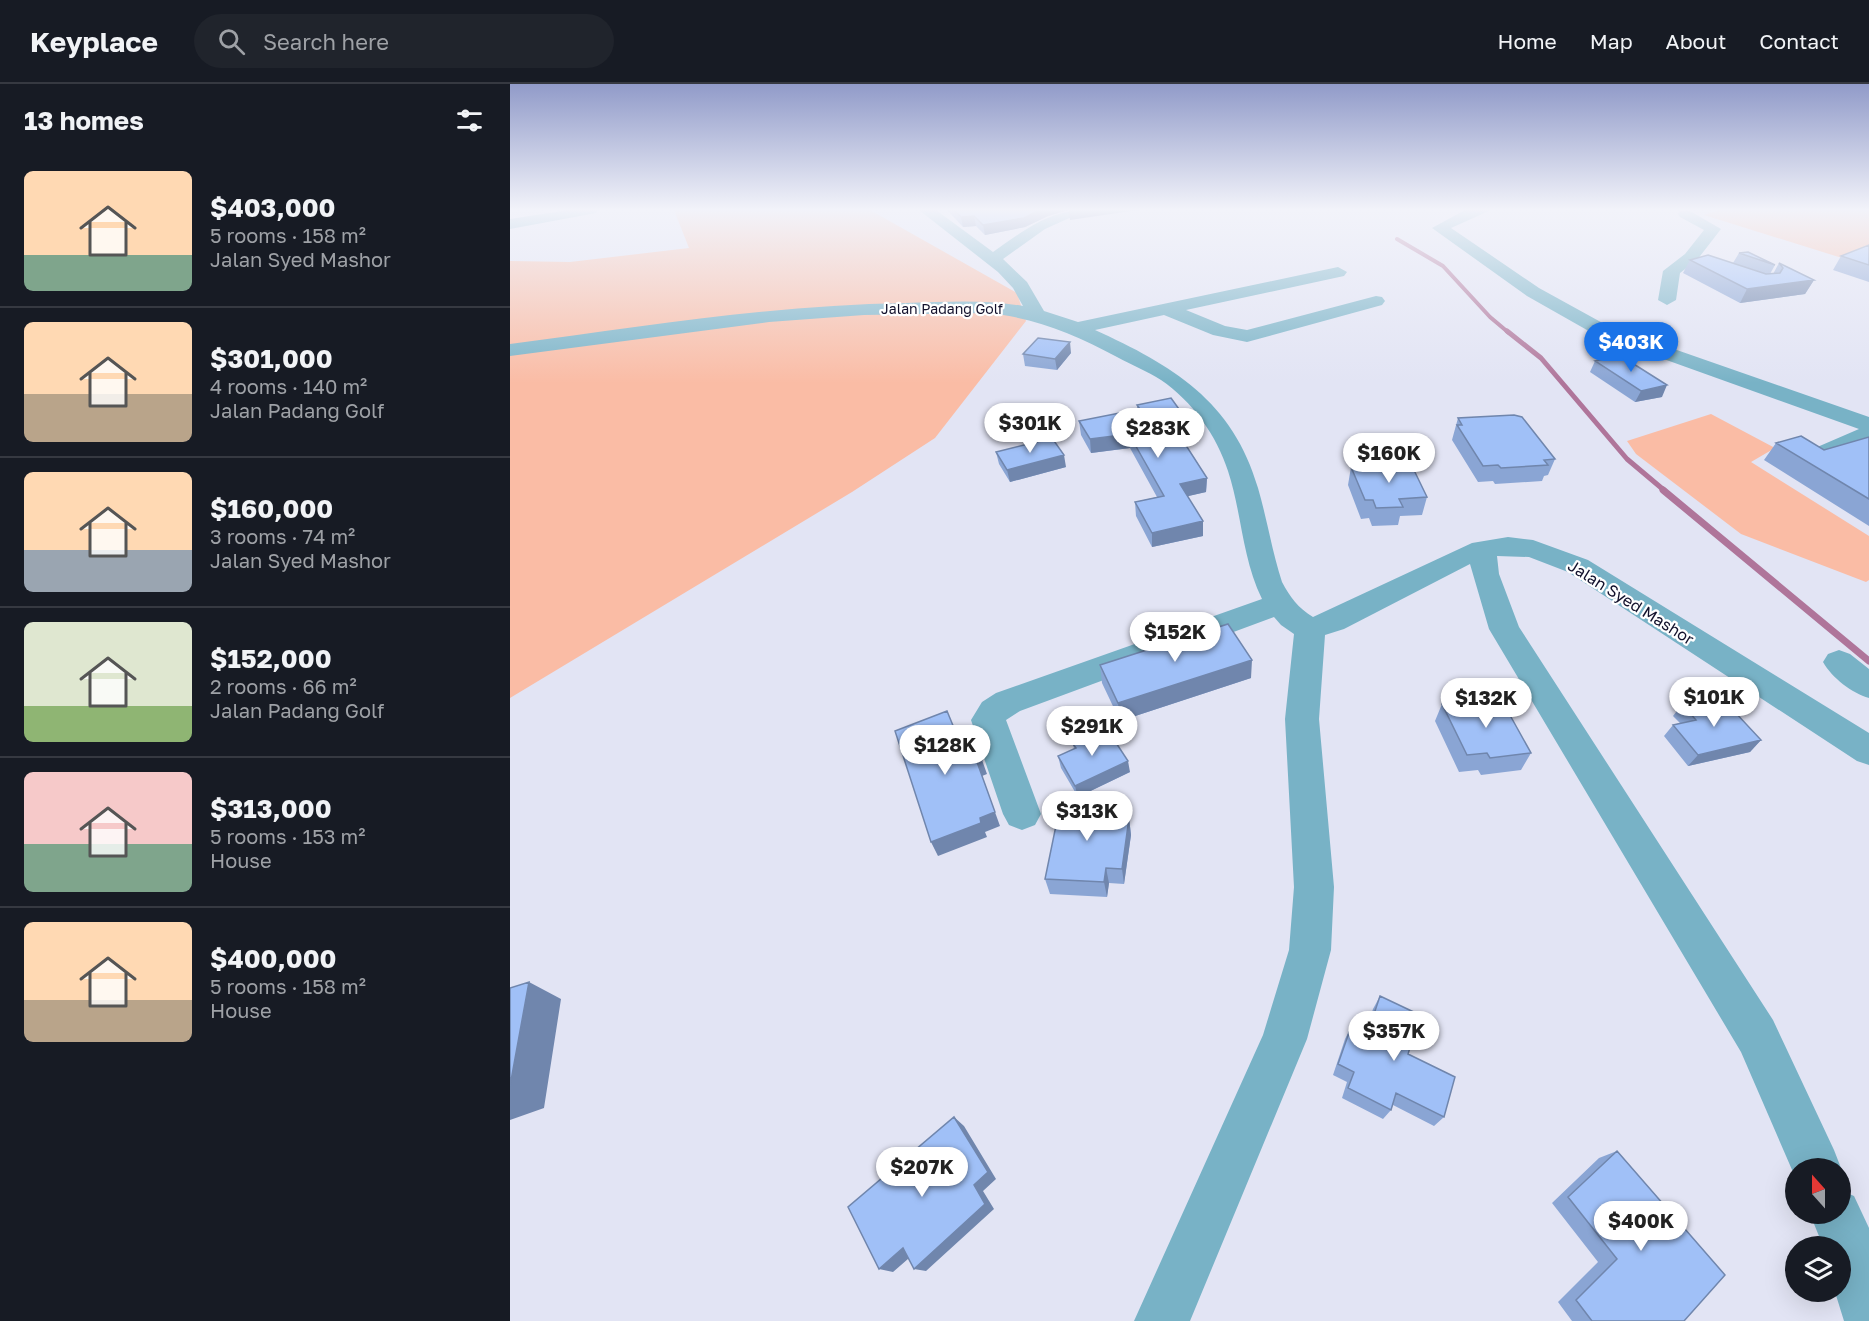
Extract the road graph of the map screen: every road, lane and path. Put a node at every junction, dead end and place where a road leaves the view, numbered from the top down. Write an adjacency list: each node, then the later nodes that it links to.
1 (1002, 268): 8 (street)
2 (1499, 268): 11 (street)
3 (1676, 268): 5 (street)
4 (1338, 272): 7 (street)
5 (1667, 300)
6 (1376, 301): 7 (street)
7 (1166, 309): 9 (street)
8 (1036, 313): 9 (street, Jalan Padang Golf); 10 (street, Jalan Padang Golf)
9 (1078, 328): 15 (street, Jalan Padang Golf)
10 (510, 350)
11 (1869, 425)
12 (1869, 433): 13 (street)
13 (1823, 453)
14 (1482, 549): 15 (street, Jalan Syed Mashor); 18 (street, Jalan Syed Mashor); 20 (street)
15 (1295, 616): 19 (street, Jalan Syed Mashor); 23 (street)
16 (1839, 662): 17 (street)
17 (1869, 686)
18 (1869, 751)
19 (1022, 814)
20 (1812, 1158)
21 (1840, 1224): 22 (street)
22 (1869, 1314)
23 (1162, 1321)

